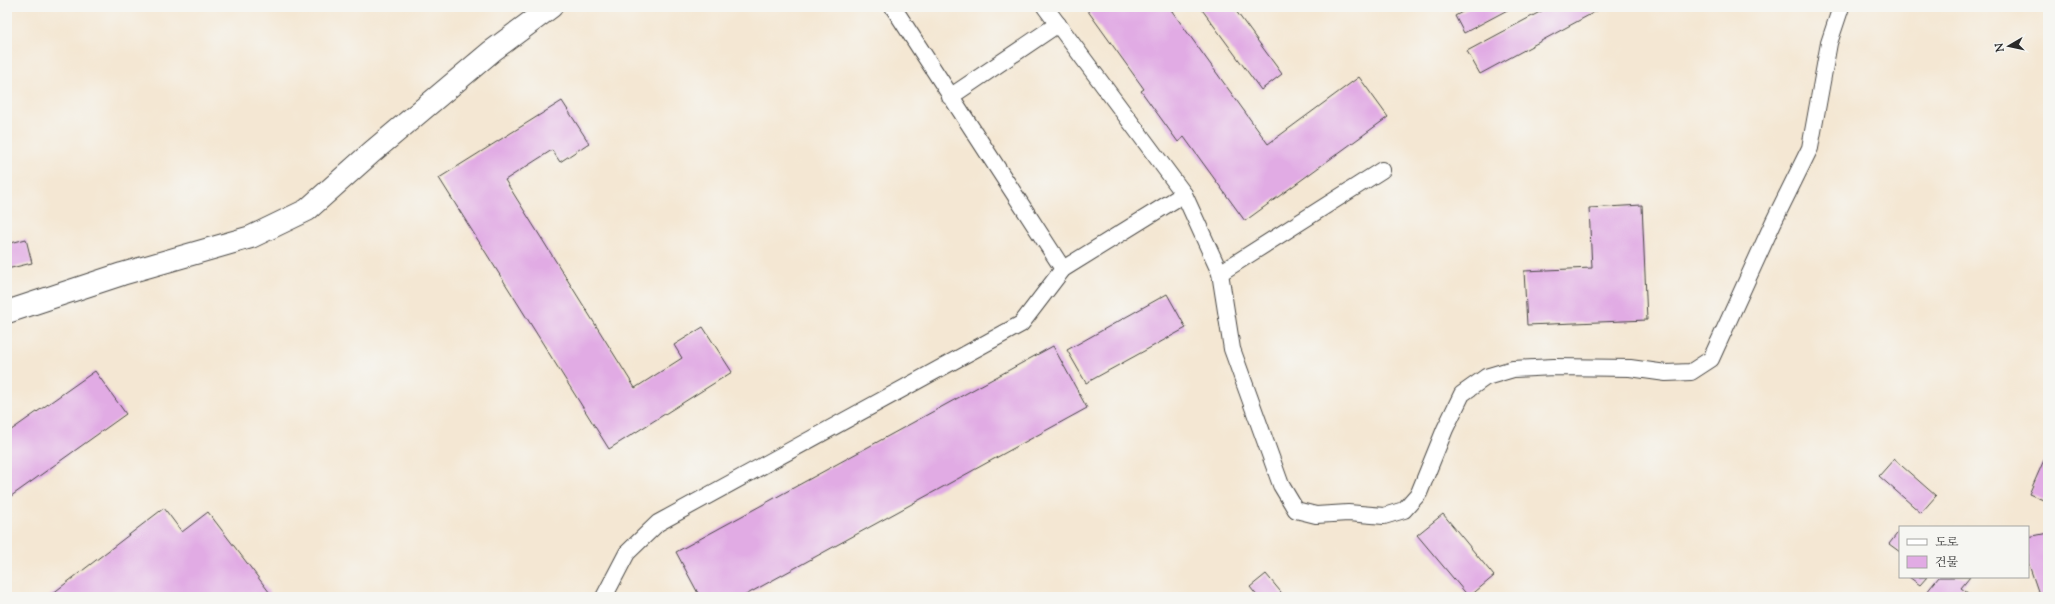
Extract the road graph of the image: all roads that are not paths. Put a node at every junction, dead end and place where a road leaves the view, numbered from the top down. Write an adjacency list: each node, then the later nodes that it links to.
1 (551, 7): 11 (street)
2 (893, 7): 6 (lane)
3 (1045, 7): 5 (lane)
4 (1841, 7): 10 (lane)
5 (1058, 24): 6 (lane); 8 (lane)
6 (950, 97): 9 (lane)
7 (1382, 170): 10 (lane)
8 (1184, 194): 9 (lane); 10 (lane)
9 (1063, 269): 12 (lane)
10 (1220, 273)
11 (7, 312)
12 (604, 597)

